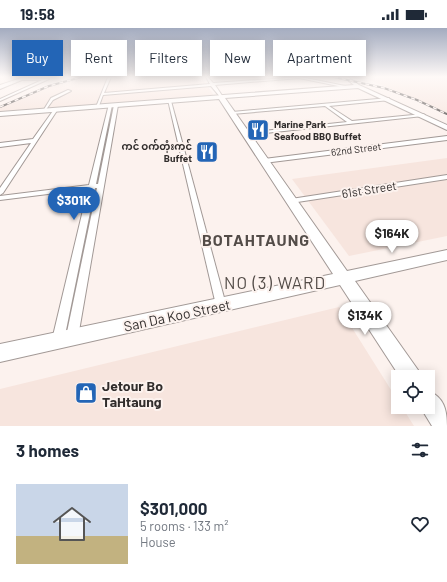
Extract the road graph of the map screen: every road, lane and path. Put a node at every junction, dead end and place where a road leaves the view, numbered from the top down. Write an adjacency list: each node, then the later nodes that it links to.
1 (11, 96): 8 (street)
2 (59, 96): 14 (street)
3 (102, 96): 12 (street)
4 (239, 96): 6 (main road)
5 (381, 96): 7 (main road)
6 (221, 97): 9 (main road); 15 (main road)
7 (388, 99): 11 (street); 17 (main road)
8 (0, 100)
9 (169, 101): 10 (main road); 38 (street)
10 (113, 105): 12 (main road); 21 (street)
11 (326, 105): 15 (street); 18 (street)
12 (97, 106): 13 (main road)
13 (56, 109): 14 (main road); 23 (street)
14 (44, 110): 16 (main road)
15 (232, 113): 20 (main road)
16 (0, 114)
17 (421, 115): 18 (street); 19 (main road)
18 (352, 122): 20 (street)
19 (447, 127)
20 (246, 134): 27 (main road)
21 (107, 136): 25 (street); 26 (street)
22 (447, 138): 27 (street, 62nd Street)
23 (33, 141): 24 (street); 31 (street)
24 (0, 145)
25 (107, 152): 26 (street); 29 (street)
26 (99, 153): 30 (street)
27 (264, 161): 33 (main road)
28 (447, 177): 33 (street, 61st Street)
29 (101, 185): 30 (street); 34 (street)
30 (92, 187): 32 (street); 35 (street)
31 (0, 193)
32 (0, 198)
33 (291, 201): 37 (main road)
34 (91, 239): 35 (street); 39 (street)
35 (80, 241): 39 (street)
36 (447, 256): 37 (main road, San Da Koo Street)
37 (343, 279): 38 (main road, San Da Koo Street); 41 (main road)
38 (221, 305): 39 (main road, San Da Koo Street)
39 (65, 339): 40 (main road, San Da Koo Street)
40 (0, 353)
41 (406, 370)
42 (435, 411): 43 (main road)
43 (445, 426)

